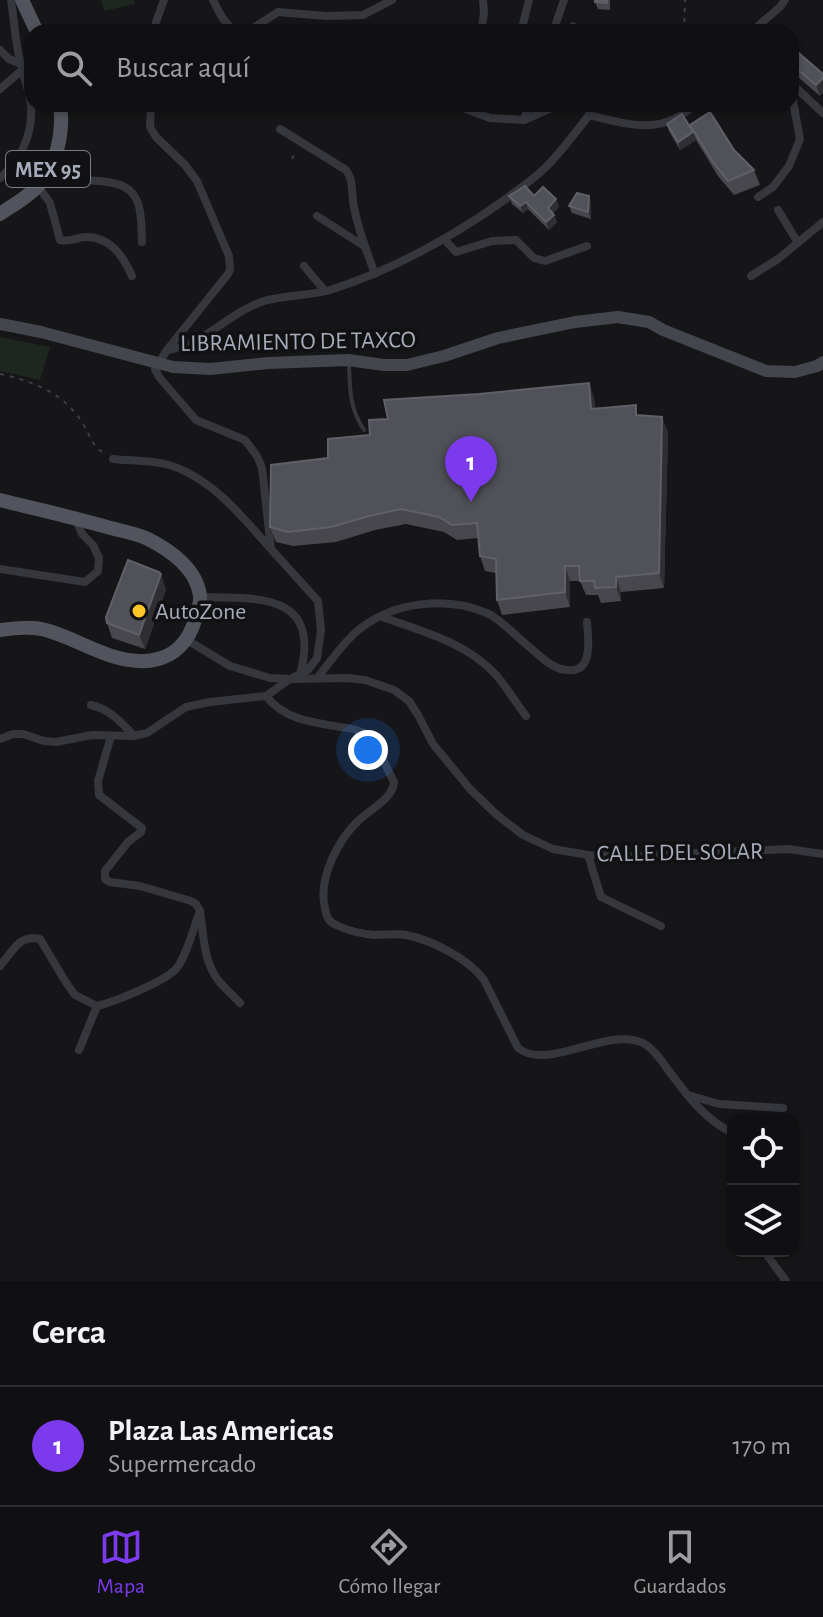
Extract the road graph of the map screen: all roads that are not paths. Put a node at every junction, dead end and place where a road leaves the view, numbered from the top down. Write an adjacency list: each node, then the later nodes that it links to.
1 (11, 0): 19 (street)
2 (22, 0): 10 (main road)
3 (164, 0): 11 (street)
4 (213, 0): 12 (street)
5 (392, 0): 13 (street)
6 (483, 0): 14 (street)
7 (529, 0): 15 (street)
8 (564, 0): 16 (street)
9 (785, 0): 17 (street)
10 (33, 24)
11 (156, 24)
12 (228, 24)
13 (259, 24)
14 (482, 24)
15 (523, 24)
16 (556, 24)
17 (760, 24)
18 (0, 50): 19 (street)
19 (21, 67): 20 (street); 21 (street)
20 (24, 79)
21 (0, 89)
22 (799, 91): 32 (street)
23 (31, 112): 39 (street)
24 (60, 112): 38 (main road, MEX 95)
25 (151, 112): 35 (street)
26 (474, 112): 34 (street)
27 (526, 112): 34 (street)
28 (539, 112): 34 (street)
29 (589, 112): 33 (street)
30 (687, 112): 33 (street)
31 (795, 112): 41 (street)
32 (823, 113)
33 (589, 115): 46 (street)
34 (524, 120)
35 (150, 127): 37 (street); 57 (street)
36 (280, 129): 50 (street)
37 (141, 135)
38 (52, 162): 40 (main road, MEX 95); 47 (street)
39 (0, 178)
40 (38, 186): 43 (main road, MEX 95); 53 (street)
41 (758, 197)
42 (778, 210): 48 (street)
43 (0, 214)
44 (317, 216): 50 (street)
45 (823, 222): 48 (street)
46 (444, 239): 49 (street); 52 (street)
47 (142, 242)
48 (798, 243): 54 (street)
49 (587, 246)
50 (365, 247): 52 (street)
51 (304, 266): 55 (street)
52 (375, 274): 55 (street)
53 (132, 276)
54 (751, 276)
55 (325, 291): 57 (street)
56 (0, 324): 60 (main road, LIBRAMIENTO DE TAXCO)
57 (167, 350): 60 (street)
58 (348, 360): 59 (main road, LIBRAMIENTO DE TAXCO); 60 (main road, LIBRAMIENTO DE TAXCO); 61 (lane)
59 (823, 362)
60 (158, 363): 65 (street)
61 (364, 430)
62 (113, 459): 65 (street)
63 (0, 500): 64 (main road)
64 (75, 518): 66 (street); 67 (main road)
65 (271, 549): 72 (street)
66 (0, 569)
67 (201, 597): 71 (main road); 72 (street)
68 (381, 616): 69 (street); 73 (street); 77 (street)
69 (587, 622)
70 (0, 630): 71 (main road)
71 (187, 640): 74 (street, CALLE DEL SOLAR)
72 (300, 675): 74 (street)
73 (317, 678): 74 (street, CALLE DEL SOLAR); 82 (street, CALLE DEL SOLAR)
74 (290, 679): 75 (street)
75 (266, 696): 79 (street); 89 (street)
76 (91, 705): 79 (street)
77 (526, 716)
78 (111, 736): 79 (street); 80 (street); 83 (street)
79 (134, 736)
80 (0, 739)
81 (823, 854): 82 (street, CALLE DEL SOLAR)
82 (588, 855): 84 (street)
83 (200, 911): 86 (street); 87 (street)
84 (661, 926)
85 (0, 966): 87 (street)
86 (240, 1003)
87 (97, 1006): 88 (street)
88 (79, 1050)
89 (687, 1095): 90 (street); 91 (street)
90 (783, 1108)
91 (727, 1130)
92 (768, 1257): 93 (street)
93 (786, 1281)

